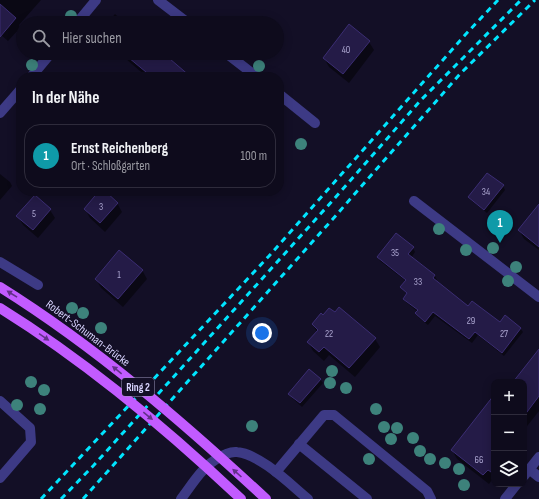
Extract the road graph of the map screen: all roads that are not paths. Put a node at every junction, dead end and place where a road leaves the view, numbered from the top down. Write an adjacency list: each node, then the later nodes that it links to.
1 (96, 0): 3 (street)
2 (158, 0): 4 (street)
3 (83, 16)
4 (179, 16)
5 (45, 60): 7 (street)
6 (235, 60): 8 (street)
7 (35, 72)
8 (251, 72)
9 (16, 95): 11 (street)
10 (284, 98): 12 (street)
11 (0, 113)
12 (315, 123)
13 (414, 201): 17 (street)
14 (0, 262): 15 (street)
15 (38, 285)
16 (0, 287): 29 (main road, Robert-Schuman-Brücke / Ring 2, one-way to 16, bridge)
17 (539, 297)
18 (0, 308): 28 (main road, Ring 2, one-way to 28, bridge)
19 (0, 401): 25 (street)
20 (299, 444): 22 (street); 31 (street); 32 (street)
21 (539, 457): 23 (street)
22 (276, 472): 27 (street); 30 (street)
23 (527, 472): 24 (street)
24 (539, 477)
25 (0, 478)
26 (515, 487): 33 (street)
27 (181, 499)
28 (241, 499)
29 (266, 499)
30 (308, 499)
31 (367, 499)
32 (431, 499)
33 (505, 499)

